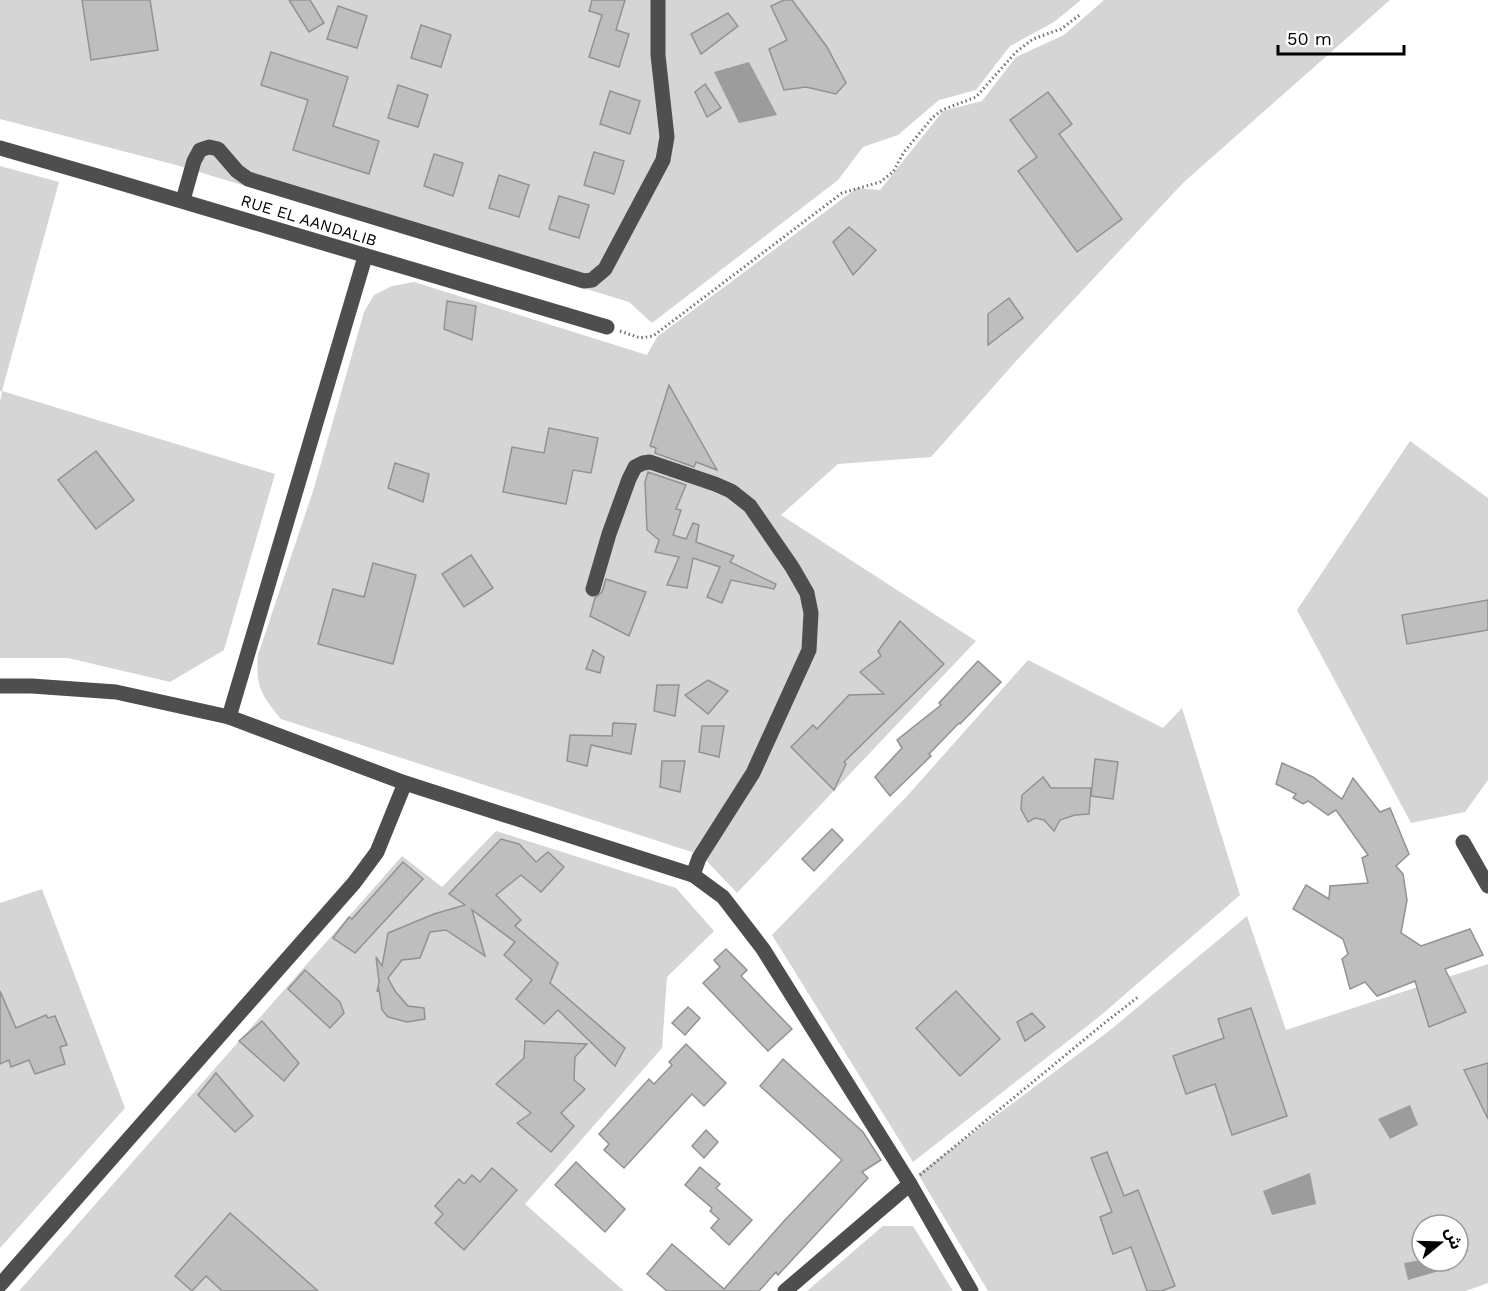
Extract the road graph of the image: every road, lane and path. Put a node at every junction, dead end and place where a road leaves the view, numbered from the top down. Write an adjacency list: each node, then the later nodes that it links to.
1 (658, 0): 4 (street)
2 (1080, 14): 6 (path)
3 (0, 148): 4 (street, RUE EL AANDALIB)
4 (183, 200): 5 (street, RUE EL AANDALIB)
5 (365, 257): 6 (street, RUE EL AANDALIB); 9 (street)
6 (607, 327)
7 (593, 589): 12 (street)
8 (0, 686): 9 (street)
9 (229, 717): 10 (street)
10 (405, 783): 12 (street); 16 (street)
11 (1463, 843): 13 (street)
12 (693, 875): 15 (street)
13 (1488, 886)
14 (1138, 997): 15 (path)
15 (910, 1184): 17 (street); 18 (street)
16 (0, 1285)
17 (785, 1291)
18 (971, 1291)

